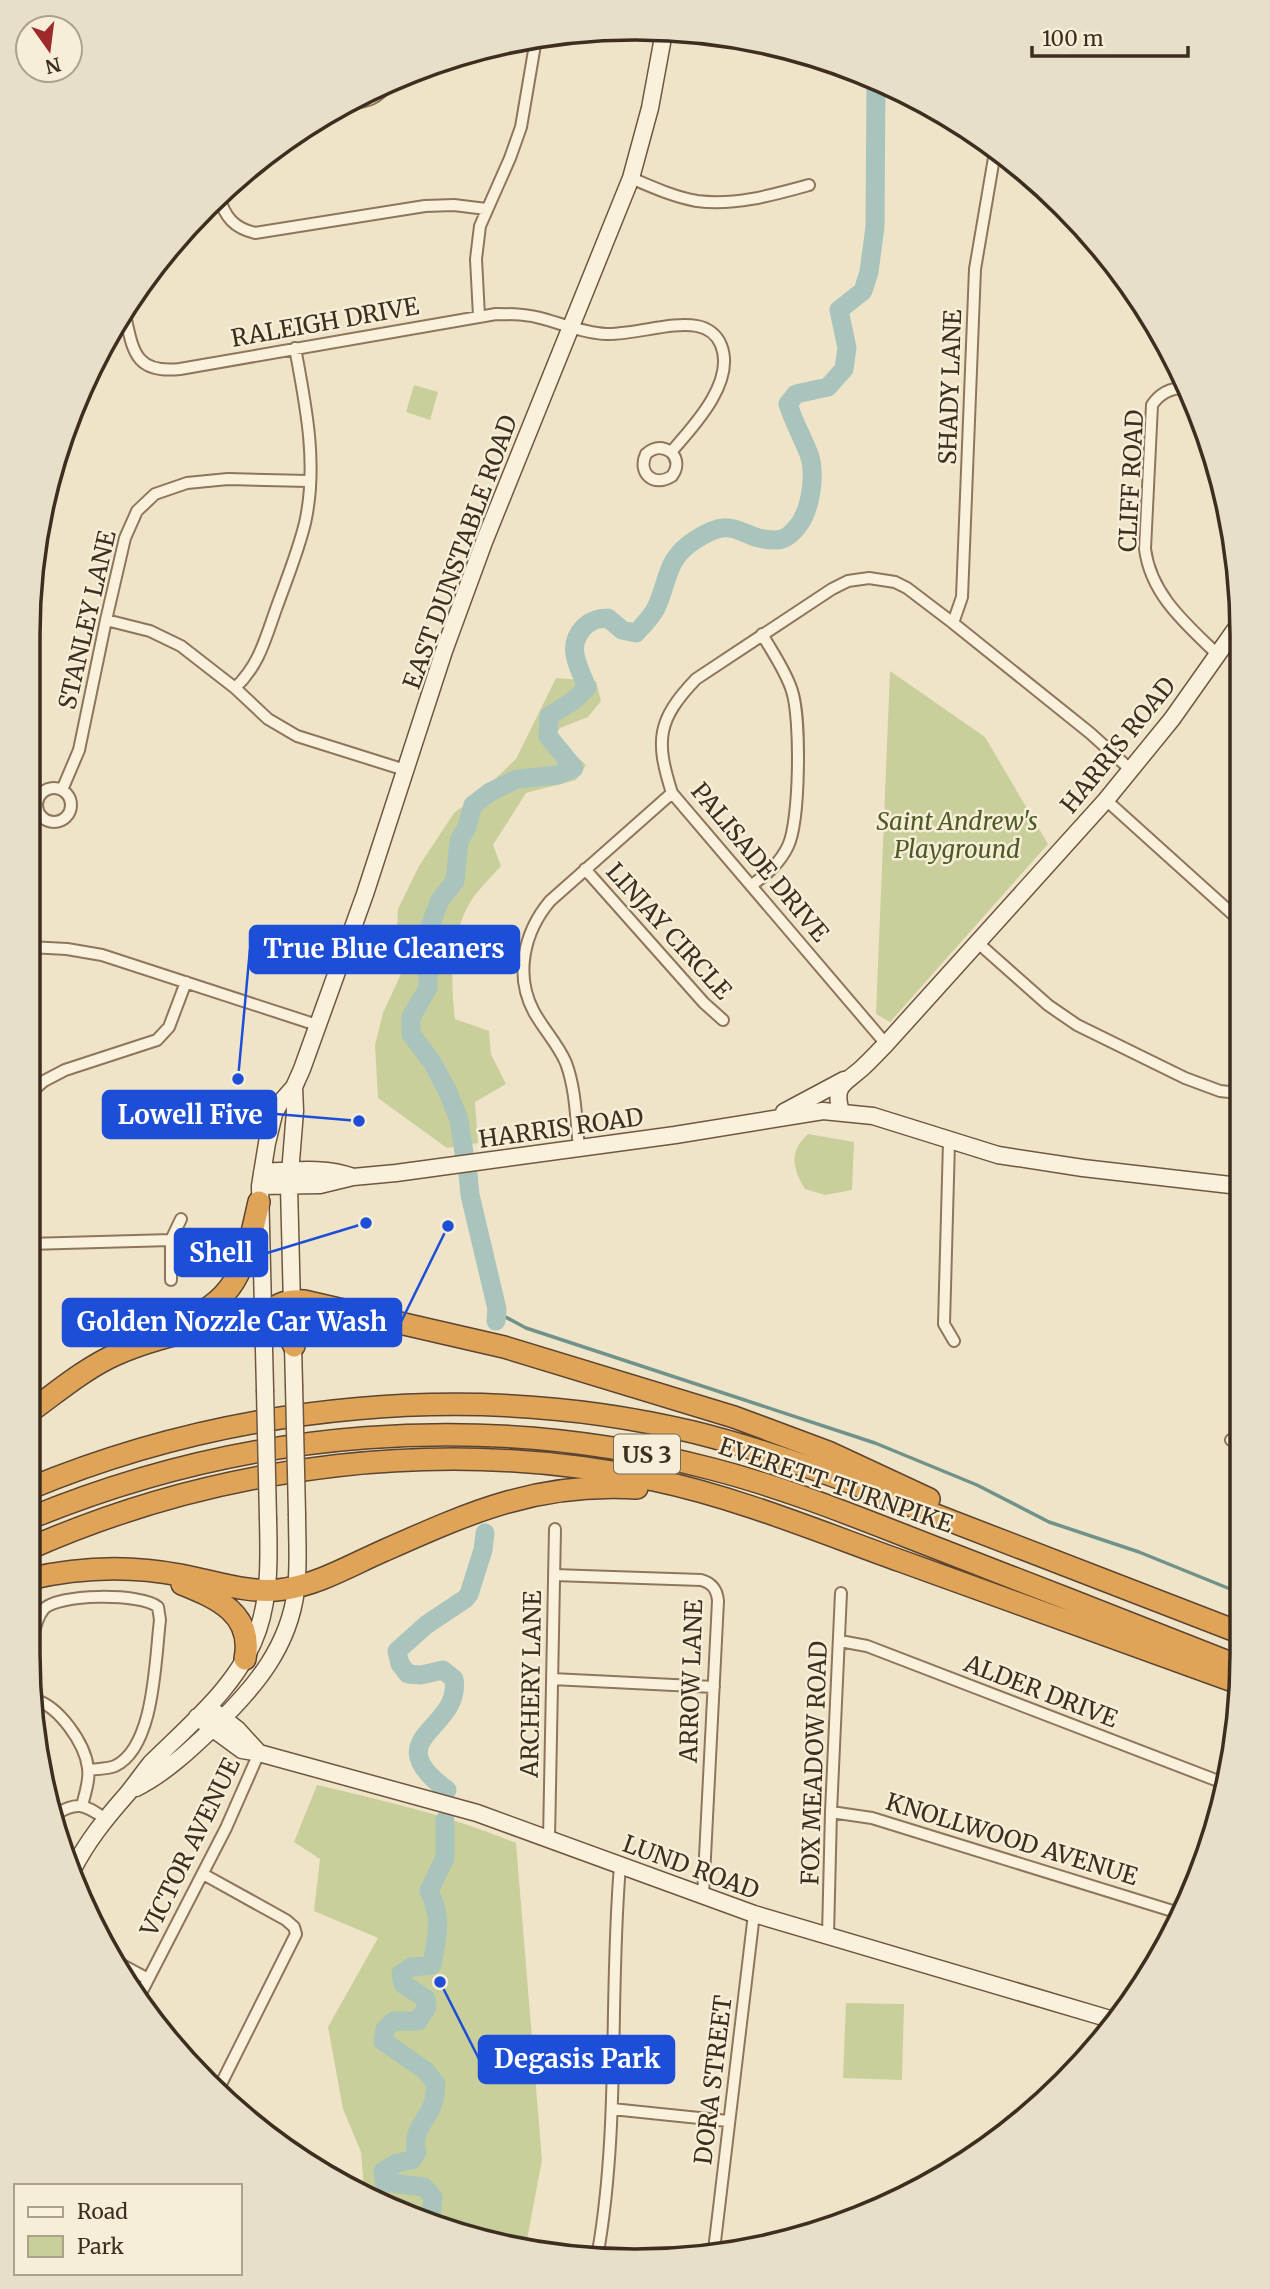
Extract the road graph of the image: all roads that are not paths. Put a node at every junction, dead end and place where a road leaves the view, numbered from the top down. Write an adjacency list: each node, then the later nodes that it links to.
1 (662, 41): 4 (street, EAST DUNSTABLE ROAD)
2 (534, 49): 7 (street)
3 (993, 160): 16 (street, SHADY LANE)
4 (631, 178): 5 (street); 10 (street, EAST DUNSTABLE ROAD)
5 (809, 185)
6 (223, 206): 7 (street)
7 (486, 209): 8 (street)
8 (479, 316): 10 (street, RALEIGH DRIVE); 11 (street, RALEIGH DRIVE)
9 (128, 325): 11 (street, RALEIGH DRIVE)
10 (571, 327): 13 (street, RALEIGH DRIVE); 21 (street, EAST DUNSTABLE ROAD)
11 (295, 348): 14 (street)
12 (1176, 390): 19 (street, CLIFF ROAD)
13 (671, 452)
14 (309, 481): 15 (street, STANLEY LANE); 20 (street)
15 (106, 620): 20 (street); 23 (street, STANLEY LANE)
16 (953, 623): 17 (street, PALISADE DRIVE); 22 (street, PALISADE DRIVE)
17 (762, 634): 24 (street, PALISADE DRIVE); 27 (street)
18 (1230, 637): 19 (street, HARRIS ROAD)
19 (1217, 655): 22 (street, HARRIS ROAD)
20 (235, 688): 21 (street)
21 (405, 770): 33 (street, EAST DUNSTABLE ROAD)
22 (1131, 770): 25 (street, HARRIS ROAD)
23 (62, 790)
24 (672, 793): 26 (street); 27 (street, PALISADE DRIVE)
25 (1106, 800): 28 (street); 29 (street, HARRIS ROAD)
26 (585, 869): 32 (street, LINJAY CIRCLE); 42 (street)
27 (752, 885): 34 (street, PALISADE DRIVE)
28 (1230, 908)
29 (977, 942): 34 (street, HARRIS ROAD); 38 (street)
30 (40, 948): 31 (street)
31 (186, 982): 33 (street); 36 (street)
32 (723, 1020)
33 (317, 1025): 37 (street, EAST DUNSTABLE ROAD)
34 (886, 1044): 35 (street, HARRIS ROAD)
35 (852, 1075): 39 (street, HARRIS ROAD); 40 (street, HARRIS ROAD)
36 (40, 1084)
37 (294, 1087): 43 (street, EAST DUNSTABLE ROAD); 45 (street, EAST DUNSTABLE ROAD)
38 (1230, 1092)
39 (841, 1112): 40 (street, HARRIS ROAD); 41 (street)
40 (775, 1118): 42 (street, HARRIS ROAD)
41 (949, 1142): 44 (street); 52 (street)
42 (579, 1148): 43 (street, HARRIS ROAD)
43 (290, 1179): 45 (street, HARRIS ROAD); 50 (street, EAST DUNSTABLE ROAD)
44 (1230, 1185)
45 (261, 1187): 51 (street, EAST DUNSTABLE ROAD); 54 (highway)
46 (181, 1219): 47 (street)
47 (171, 1240): 48 (street); 49 (street)
48 (40, 1244)
49 (171, 1280)
50 (292, 1301): 51 (highway); 53 (street, EAST DUNSTABLE ROAD); 61 (highway)
51 (262, 1320): 53 (highway); 54 (highway); 66 (street, EAST DUNSTABLE ROAD, bridge)
52 (954, 1341)
53 (293, 1346): 65 (street, EAST DUNSTABLE ROAD, bridge)
54 (117, 1354): 55 (highway)
55 (40, 1405)
56 (40, 1484): 61 (highway, EVERETT TURNPIKE / US 3)
57 (40, 1514): 72 (highway, EVERETT TURNPIKE / US 3)
58 (772, 1515): 60 (highway); 65 (highway); 74 (highway)
59 (555, 1529): 63 (street, ARCHERY LANE)
60 (40, 1544)
61 (1066, 1566): 69 (highway, EVERETT TURNPIKE / US 3)
62 (94, 1568): 64 (highway); 66 (highway); 71 (highway)
63 (554, 1575): 73 (street, ARCHERY LANE); 75 (street, ARROW LANE)
64 (40, 1577)
65 (296, 1587): 66 (highway); 78 (street, EAST DUNSTABLE ROAD)
66 (266, 1591): 71 (street, EAST DUNSTABLE ROAD)
67 (841, 1593): 70 (street, FOX MEADOW ROAD)
68 (40, 1614): 80 (street)
69 (1230, 1629)
70 (840, 1641): 81 (street, ALDER DRIVE); 85 (street, FOX MEADOW ROAD)
71 (244, 1660): 77 (street, EAST DUNSTABLE ROAD)
72 (1230, 1663)
73 (552, 1679): 75 (street); 87 (street, ARCHERY LANE)
74 (1229, 1680)
75 (714, 1687): 91 (street, ARROW LANE)
76 (43, 1703): 80 (street)
77 (202, 1711): 78 (street, LUND ROAD); 82 (street, EAST DUNSTABLE ROAD)
78 (218, 1723): 79 (street, LUND ROAD); 82 (street, EAST DUNSTABLE ROAD)
79 (259, 1753): 87 (street, LUND ROAD); 90 (street, VICTOR AVENUE)
80 (88, 1770): 83 (street)
81 (1216, 1780)
82 (129, 1791): 86 (street, EAST DUNSTABLE ROAD)
83 (82, 1805): 84 (street); 86 (street)
84 (62, 1811)
85 (831, 1812): 92 (street, KNOLLWOOD AVENUE); 94 (street, FOX MEADOW ROAD)
86 (104, 1818): 88 (street, EAST DUNSTABLE ROAD)
87 (549, 1839): 89 (street, LUND ROAD)
88 (78, 1860)
89 (620, 1866): 91 (street, LUND ROAD); 100 (street)
90 (203, 1874): 96 (street, VICTOR AVENUE); 99 (street)
91 (703, 1896): 93 (street, LUND ROAD)
92 (1171, 1911)
93 (754, 1914): 94 (street, LUND ROAD); 101 (street, DORA STREET)
94 (828, 1936): 98 (street, LUND ROAD)
95 (132, 1970): 96 (street)
96 (148, 1979): 97 (street, VICTOR AVENUE)
97 (143, 1989)
98 (1106, 2018)
99 (222, 2082)
100 (612, 2109): 101 (street); 103 (street)
101 (728, 2121): 102 (street, DORA STREET)
102 (716, 2244)
103 (599, 2247)

